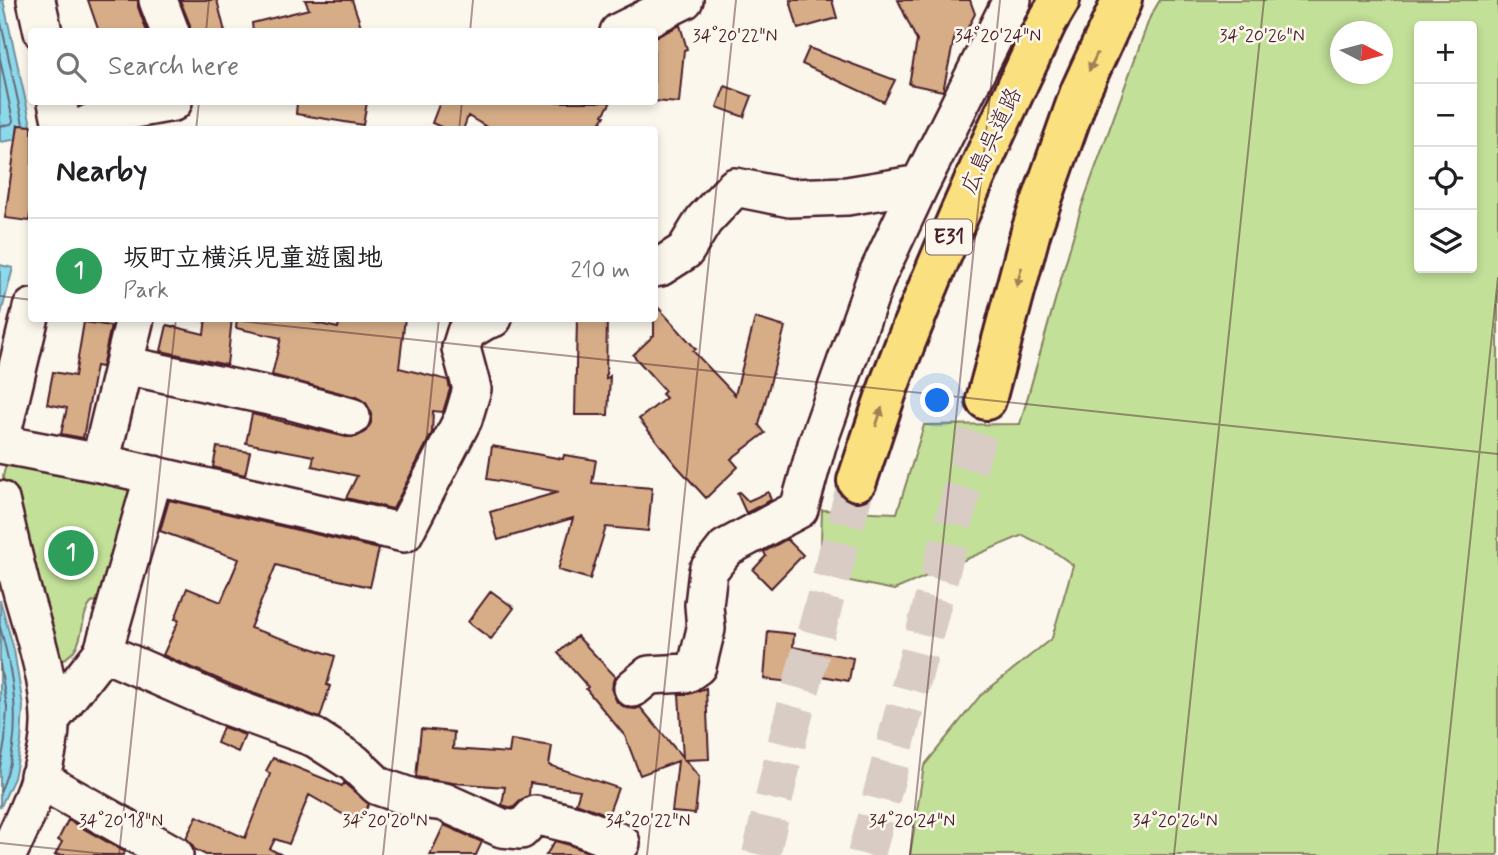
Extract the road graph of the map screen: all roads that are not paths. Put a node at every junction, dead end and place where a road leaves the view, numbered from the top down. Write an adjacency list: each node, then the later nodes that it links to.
1 (36, 0): 7 (street)
2 (158, 0): 8 (street)
3 (684, 0): 9 (street)
4 (1122, 0): 22 (highway, one-way to 22)
5 (1000, 7): 16 (street)
6 (1055, 7): 27 (highway, 広島呉道路 / E31, one-way to 6)
7 (42, 28)
8 (168, 28)
9 (627, 28)
10 (58, 105): 13 (street)
11 (157, 105): 14 (street)
12 (185, 105): 15 (street)
13 (62, 126)
14 (85, 126)
15 (181, 126)
16 (920, 184): 17 (street); 30 (street)
17 (658, 267)
18 (29, 322): 24 (street)
19 (134, 322): 21 (street)
20 (483, 322): 26 (street)
21 (124, 365): 23 (street); 25 (street)
22 (986, 400)
23 (351, 417)
24 (0, 442): 25 (street)
25 (100, 463): 26 (street)
26 (153, 475): 29 (street)
27 (857, 481)
28 (0, 500): 31 (street)
29 (103, 652): 31 (street); 33 (street)
30 (633, 688)
31 (51, 719): 32 (street)
32 (39, 775): 34 (street); 35 (street)
33 (621, 843)
34 (7, 855)
35 (174, 855)

